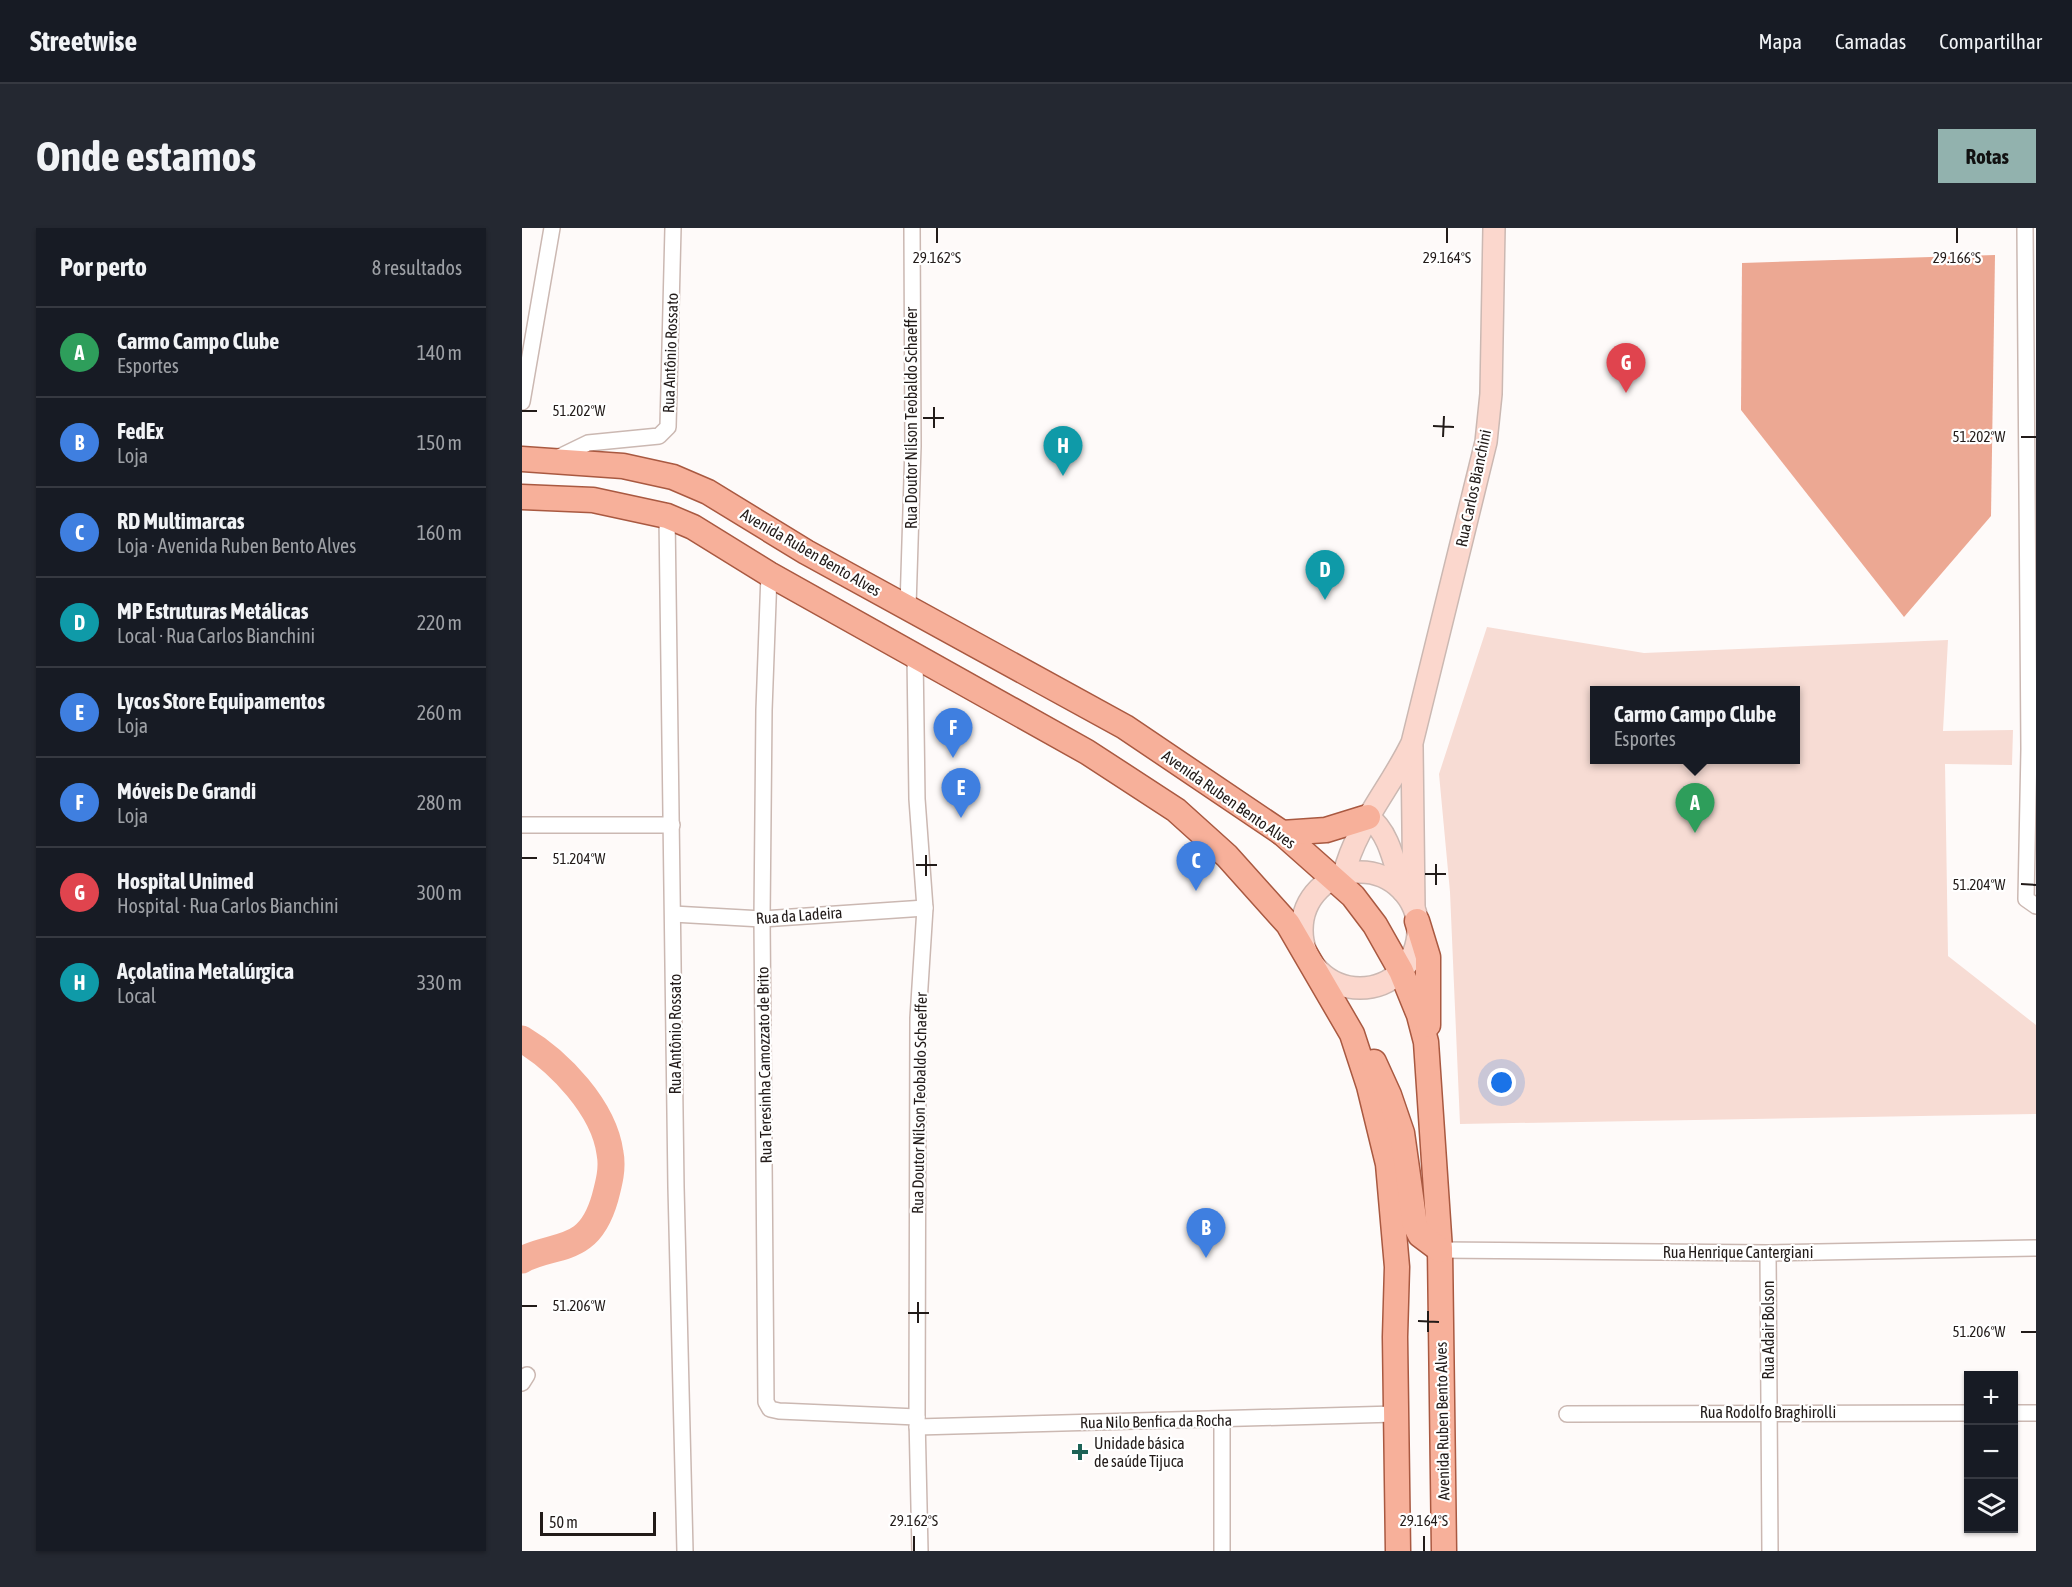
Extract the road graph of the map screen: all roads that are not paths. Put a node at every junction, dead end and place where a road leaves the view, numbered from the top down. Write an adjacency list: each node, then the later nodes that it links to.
1 (552, 228): 6 (street)
2 (673, 228): 8 (street, Rua Antônio Rossato)
3 (912, 228): 13 (street, Rua Doutor Nílson Teobaldo Schaeffer)
4 (1494, 228): 15 (street, Rua Carlos Bianchini)
5 (2025, 228): 10 (street)
6 (522, 402)
7 (522, 459): 8 (main road, Avenida Ruben Bento Alves)
8 (553, 459): 13 (main road, Avenida Ruben Bento Alves)
9 (522, 497): 11 (main road)
10 (2032, 513): 16 (street)
11 (667, 516): 12 (main road); 19 (street, Rua Antônio Rossato)
12 (769, 574): 14 (main road); 26 (street, Rua Teresinha Camozzato de Brito)
13 (908, 608): 20 (main road, Avenida Ruben Bento Alves)
14 (915, 655): 24 (street, Rua Doutor Nílson Teobaldo Schaeffer); 27 (main road)
15 (1412, 743): 17 (street, Rua Carlos Bianchini); 23 (street, Rua Carlos Bianchini)
16 (2032, 749): 22 (street)
17 (1368, 816): 20 (main road); 21 (street, Rua Carlos Bianchini); 23 (street)
18 (522, 825): 19 (street)
19 (672, 825): 25 (street, Rua Antônio Rossato)
20 (1282, 833): 21 (main road, Avenida Ruben Bento Alves)
21 (1339, 876): 23 (street); 27 (street); 28 (main road, Avenida Ruben Bento Alves)
22 (2031, 902)
23 (1412, 906): 28 (street, Rua Carlos Bianchini); 30 (main road)
24 (925, 908): 26 (street, Rua da Ladeira); 41 (street, Rua Doutor Nílson Teobaldo Schaeffer)
25 (674, 914): 26 (street, Rua da Ladeira); 42 (street, Rua Antônio Rossato)
26 (762, 919): 41 (street, Rua Teresinha Camozzato de Brito)
27 (1313, 965): 28 (street); 29 (main road)
28 (1401, 971): 30 (main road, Avenida Ruben Bento Alves)
29 (1352, 1034): 32 (main road); 38 (main road)
30 (1426, 1042): 32 (main road, Avenida Ruben Bento Alves)
31 (2036, 1248): 33 (street, Rua Henrique Cantergiani)
32 (1440, 1250): 33 (street, Rua Henrique Cantergiani); 46 (main road, Avenida Ruben Bento Alves)
33 (1768, 1253): 34 (street, Rua Adair Bolson)
34 (1769, 1412): 35 (street, Rua Rodolfo Braghirolli); 39 (street, Rua Rodolfo Braghirolli); 47 (street, Rua Adair Bolson)
35 (1964, 1413)
36 (2018, 1413): 37 (street)
37 (2036, 1413)
38 (1395, 1414): 40 (street, Rua Nilo Benfica da Rocha); 45 (main road)
39 (1567, 1414)
40 (1222, 1420): 41 (street, Rua Nilo Benfica da Rocha); 44 (street)
41 (917, 1422): 43 (street, Rua Doutor Nílson Teobaldo Schaeffer)
42 (685, 1551)
43 (921, 1551)
44 (1222, 1551)
45 (1398, 1551)
46 (1444, 1551)
47 (1770, 1551)

